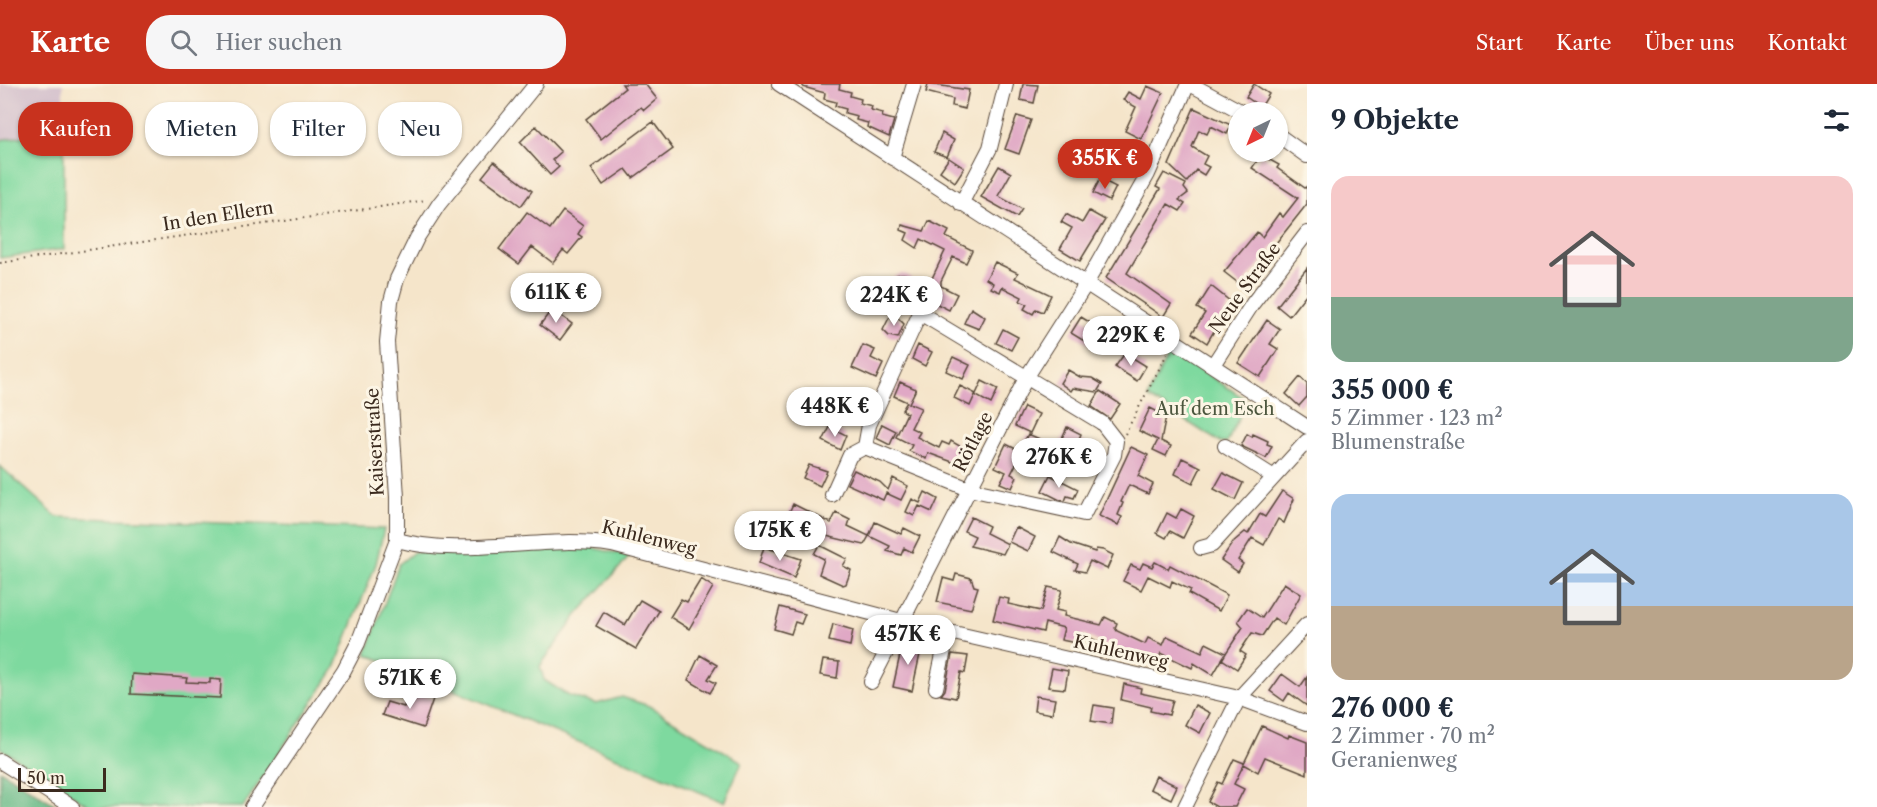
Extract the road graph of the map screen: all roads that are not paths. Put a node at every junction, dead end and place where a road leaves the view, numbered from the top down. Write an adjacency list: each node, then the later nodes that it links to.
1 (536, 84): 22 (street, Kaiserstraße)
2 (778, 84): 9 (street)
3 (914, 84): 9 (street)
4 (1006, 84): 10 (street)
5 (1189, 84): 6 (street); 12 (street, Rötlage)
6 (1228, 105)
7 (1288, 142): 8 (street)
8 (1307, 156)
9 (892, 158): 10 (street)
10 (961, 204): 12 (street)
11 (1307, 233): 13 (street, Neue Straße)
12 (1086, 284): 13 (street); 14 (street, Rötlage)
13 (1214, 365): 15 (street)
14 (1026, 378): 17 (street); 20 (street, Rötlage); 20 (street)
15 (1307, 427)
16 (1307, 441): 19 (street)
17 (865, 447): 20 (street); 21 (street)
18 (1225, 447): 19 (street)
19 (1274, 477): 23 (street)
20 (969, 489): 24 (street, Rötlage)
21 (832, 495)
22 (397, 540): 24 (street, Kuhlenweg); 33 (street, Kaiserstraße)
23 (1201, 548)
24 (901, 621): 26 (street, Kuhlenweg); 27 (street, Rötlage)
25 (1307, 624): 29 (street)
26 (948, 631): 28 (street); 29 (street, Kuhlenweg)
27 (871, 682)
28 (936, 688)
29 (1239, 698): 30 (street, Kuhlenweg); 34 (street)
30 (1307, 723)
31 (0, 761): 32 (street)
32 (72, 807)
33 (252, 807)
34 (1185, 807)

